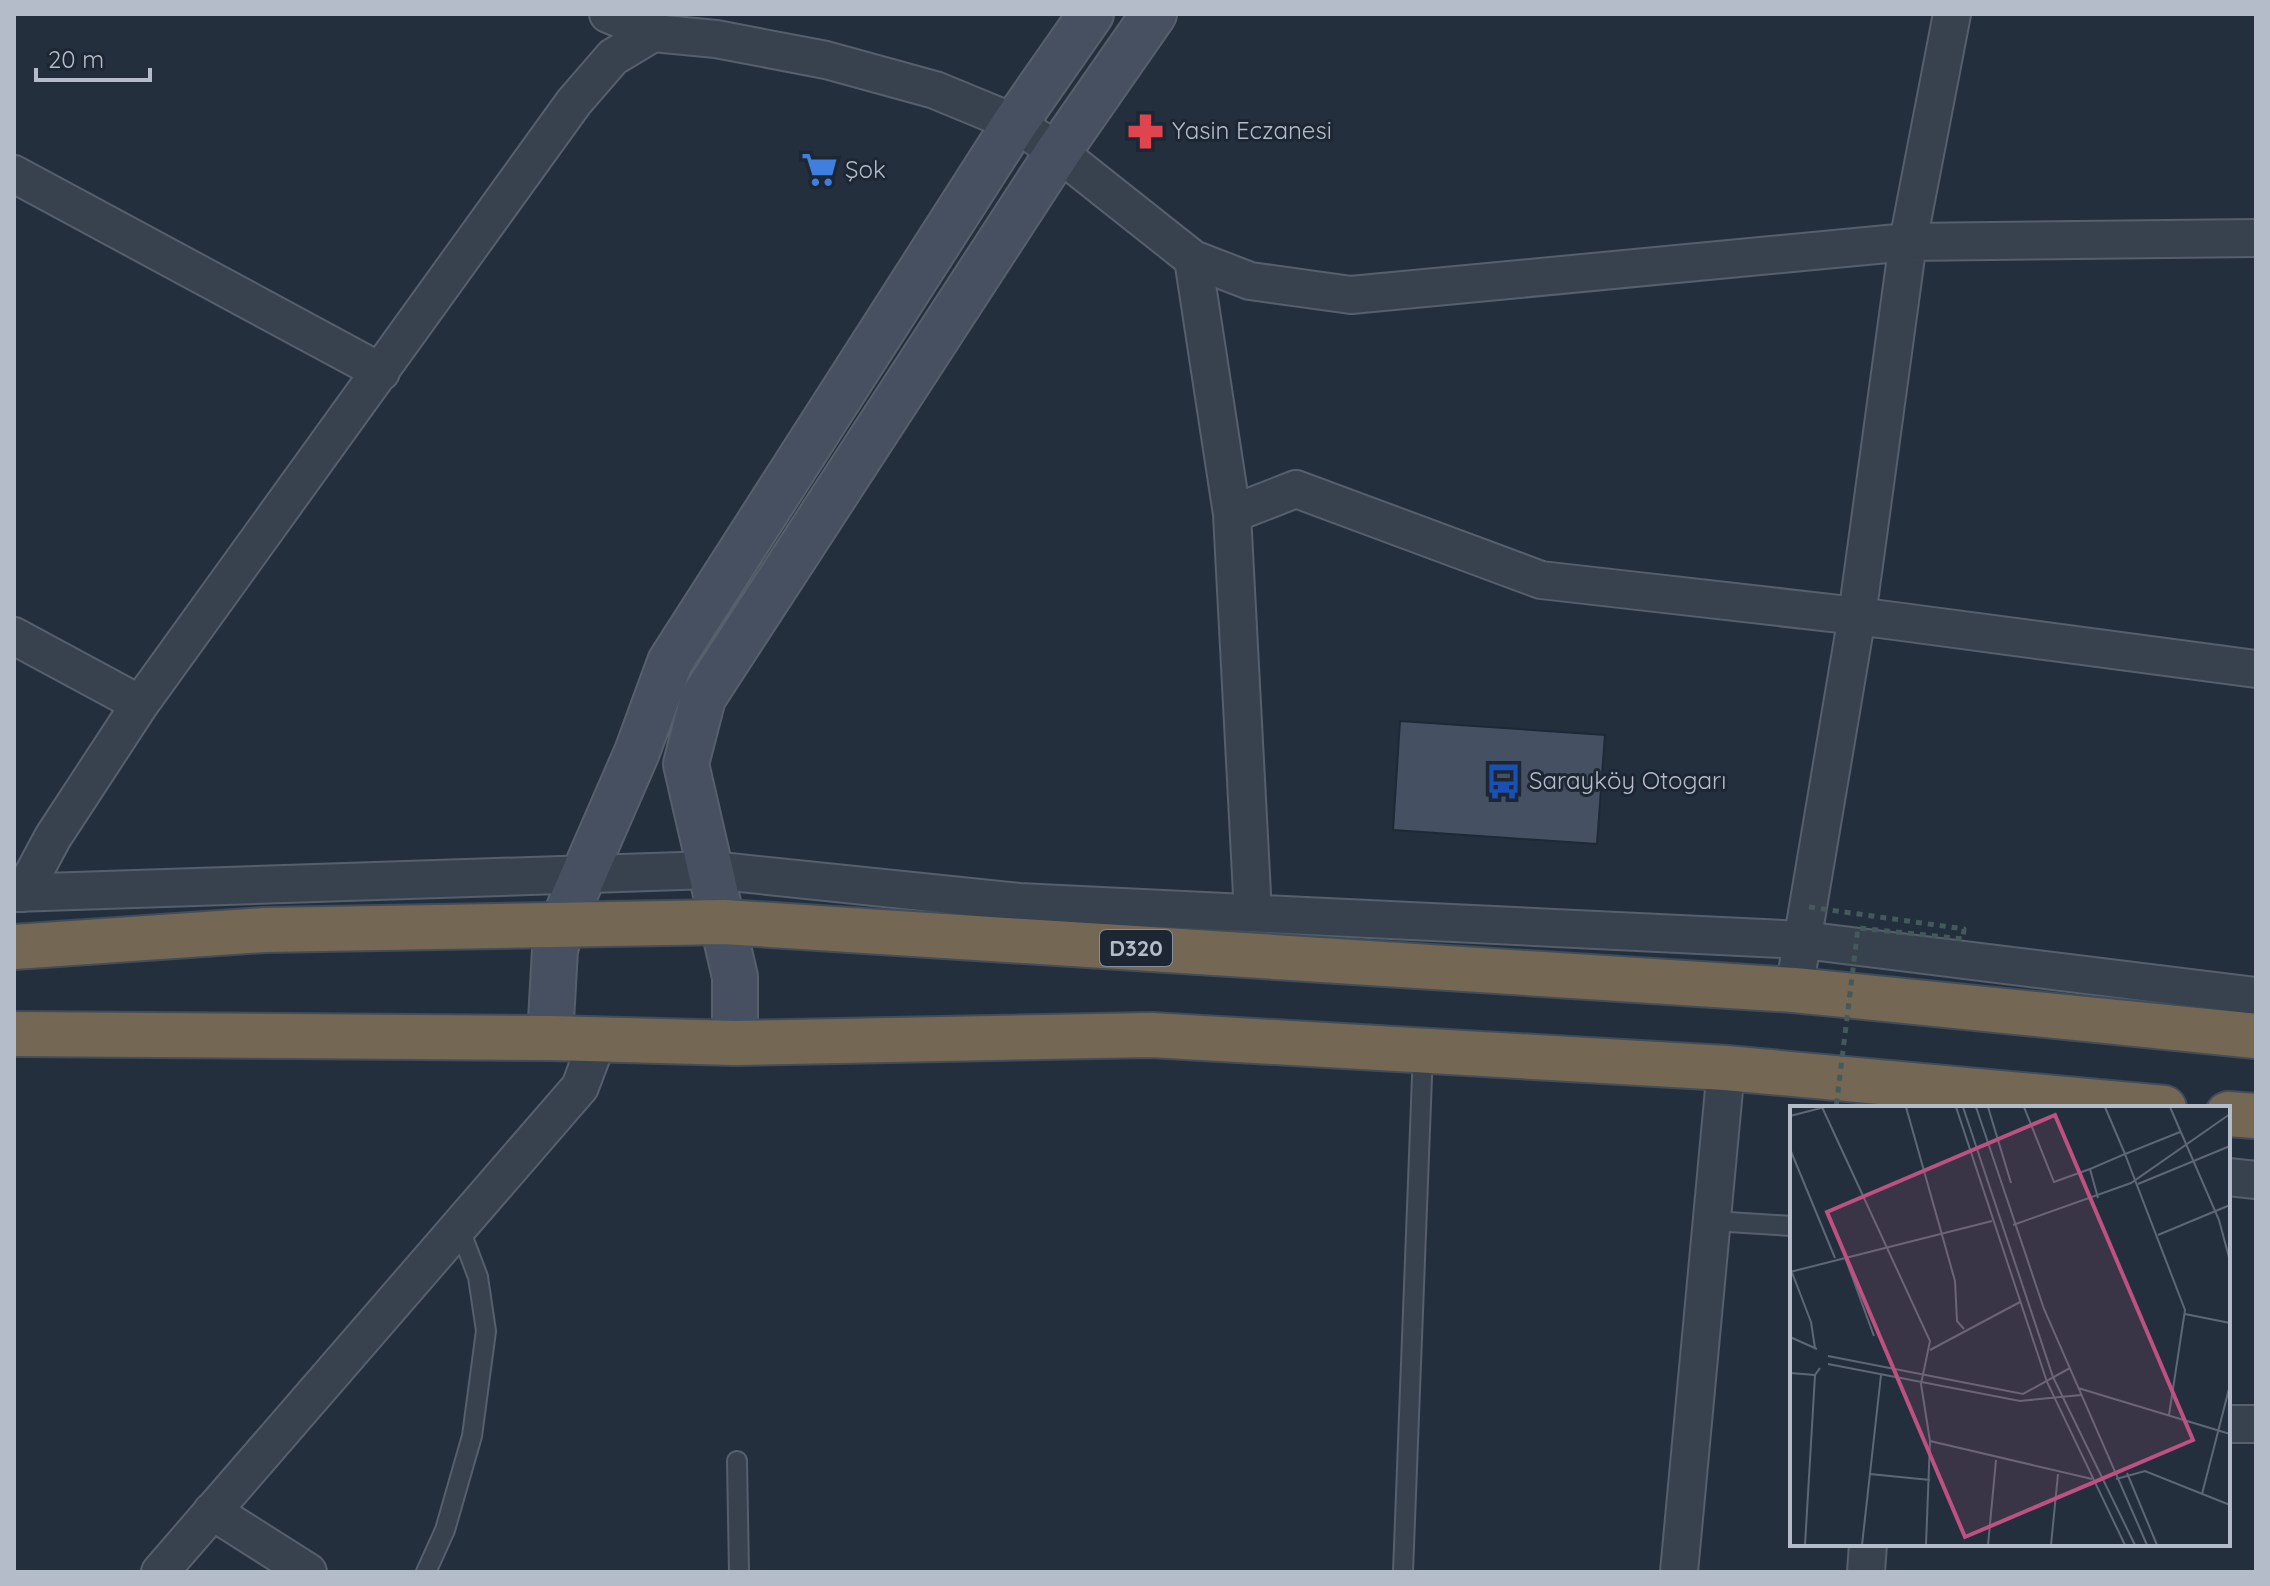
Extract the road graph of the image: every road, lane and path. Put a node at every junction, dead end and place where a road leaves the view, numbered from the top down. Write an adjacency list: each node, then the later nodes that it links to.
1 (608, 14): 5 (street)
2 (1091, 14): 6 (street)
3 (1154, 14): 7 (street)
4 (1952, 14): 10 (street)
5 (653, 33): 6 (street); 12 (street)
6 (1015, 123): 7 (street); 19 (street)
7 (1058, 152): 11 (street); 18 (street)
8 (14, 174): 12 (street)
9 (2256, 238): 10 (street)
10 (1908, 242): 11 (street); 14 (street)
11 (1193, 259): 13 (street)
12 (381, 372): 17 (street)
13 (1232, 514): 14 (street); 21 (street)
14 (1857, 616): 16 (street); 24 (street)
15 (14, 636): 17 (street)
16 (2256, 669)
17 (140, 704): 20 (street)
18 (711, 870): 19 (street); 21 (street); 22 (street)
19 (584, 874): 20 (street); 23 (street)
20 (18, 893)
21 (1253, 913): 24 (street)
22 (724, 922): 23 (highway, D320); 26 (highway, D320); 32 (street)
23 (562, 924): 25 (highway, D320); 30 (street)
24 (1806, 924): 26 (street); 27 (street); 35 (path, bridge)
25 (14, 947)
26 (1794, 990): 29 (highway, D320)
27 (2256, 996)
28 (14, 1034): 30 (highway)
29 (2256, 1036)
30 (550, 1038): 31 (highway)
31 (598, 1039): 32 (highway); 43 (street)
32 (735, 1043): 33 (highway)
33 (1423, 1051): 34 (highway); 53 (lane)
34 (1726, 1068): 36 (highway); 41 (street)
35 (1836, 1106)
36 (2142, 1106)
37 (2230, 1114): 38 (highway)
38 (2256, 1116)
39 (2230, 1177): 40 (street)
40 (2256, 1180)
41 (1713, 1221): 42 (lane); 54 (street)
42 (1790, 1226)
43 (459, 1227): 47 (street); 51 (lane)
44 (2230, 1424): 45 (street)
45 (2256, 1424)
46 (737, 1461): 52 (lane)
47 (212, 1511): 49 (street); 50 (street)
48 (1868, 1546): 55 (street)
49 (160, 1572)
50 (308, 1572)
51 (426, 1572)
52 (739, 1572)
53 (1403, 1572)
54 (1679, 1572)
55 (1866, 1572)

